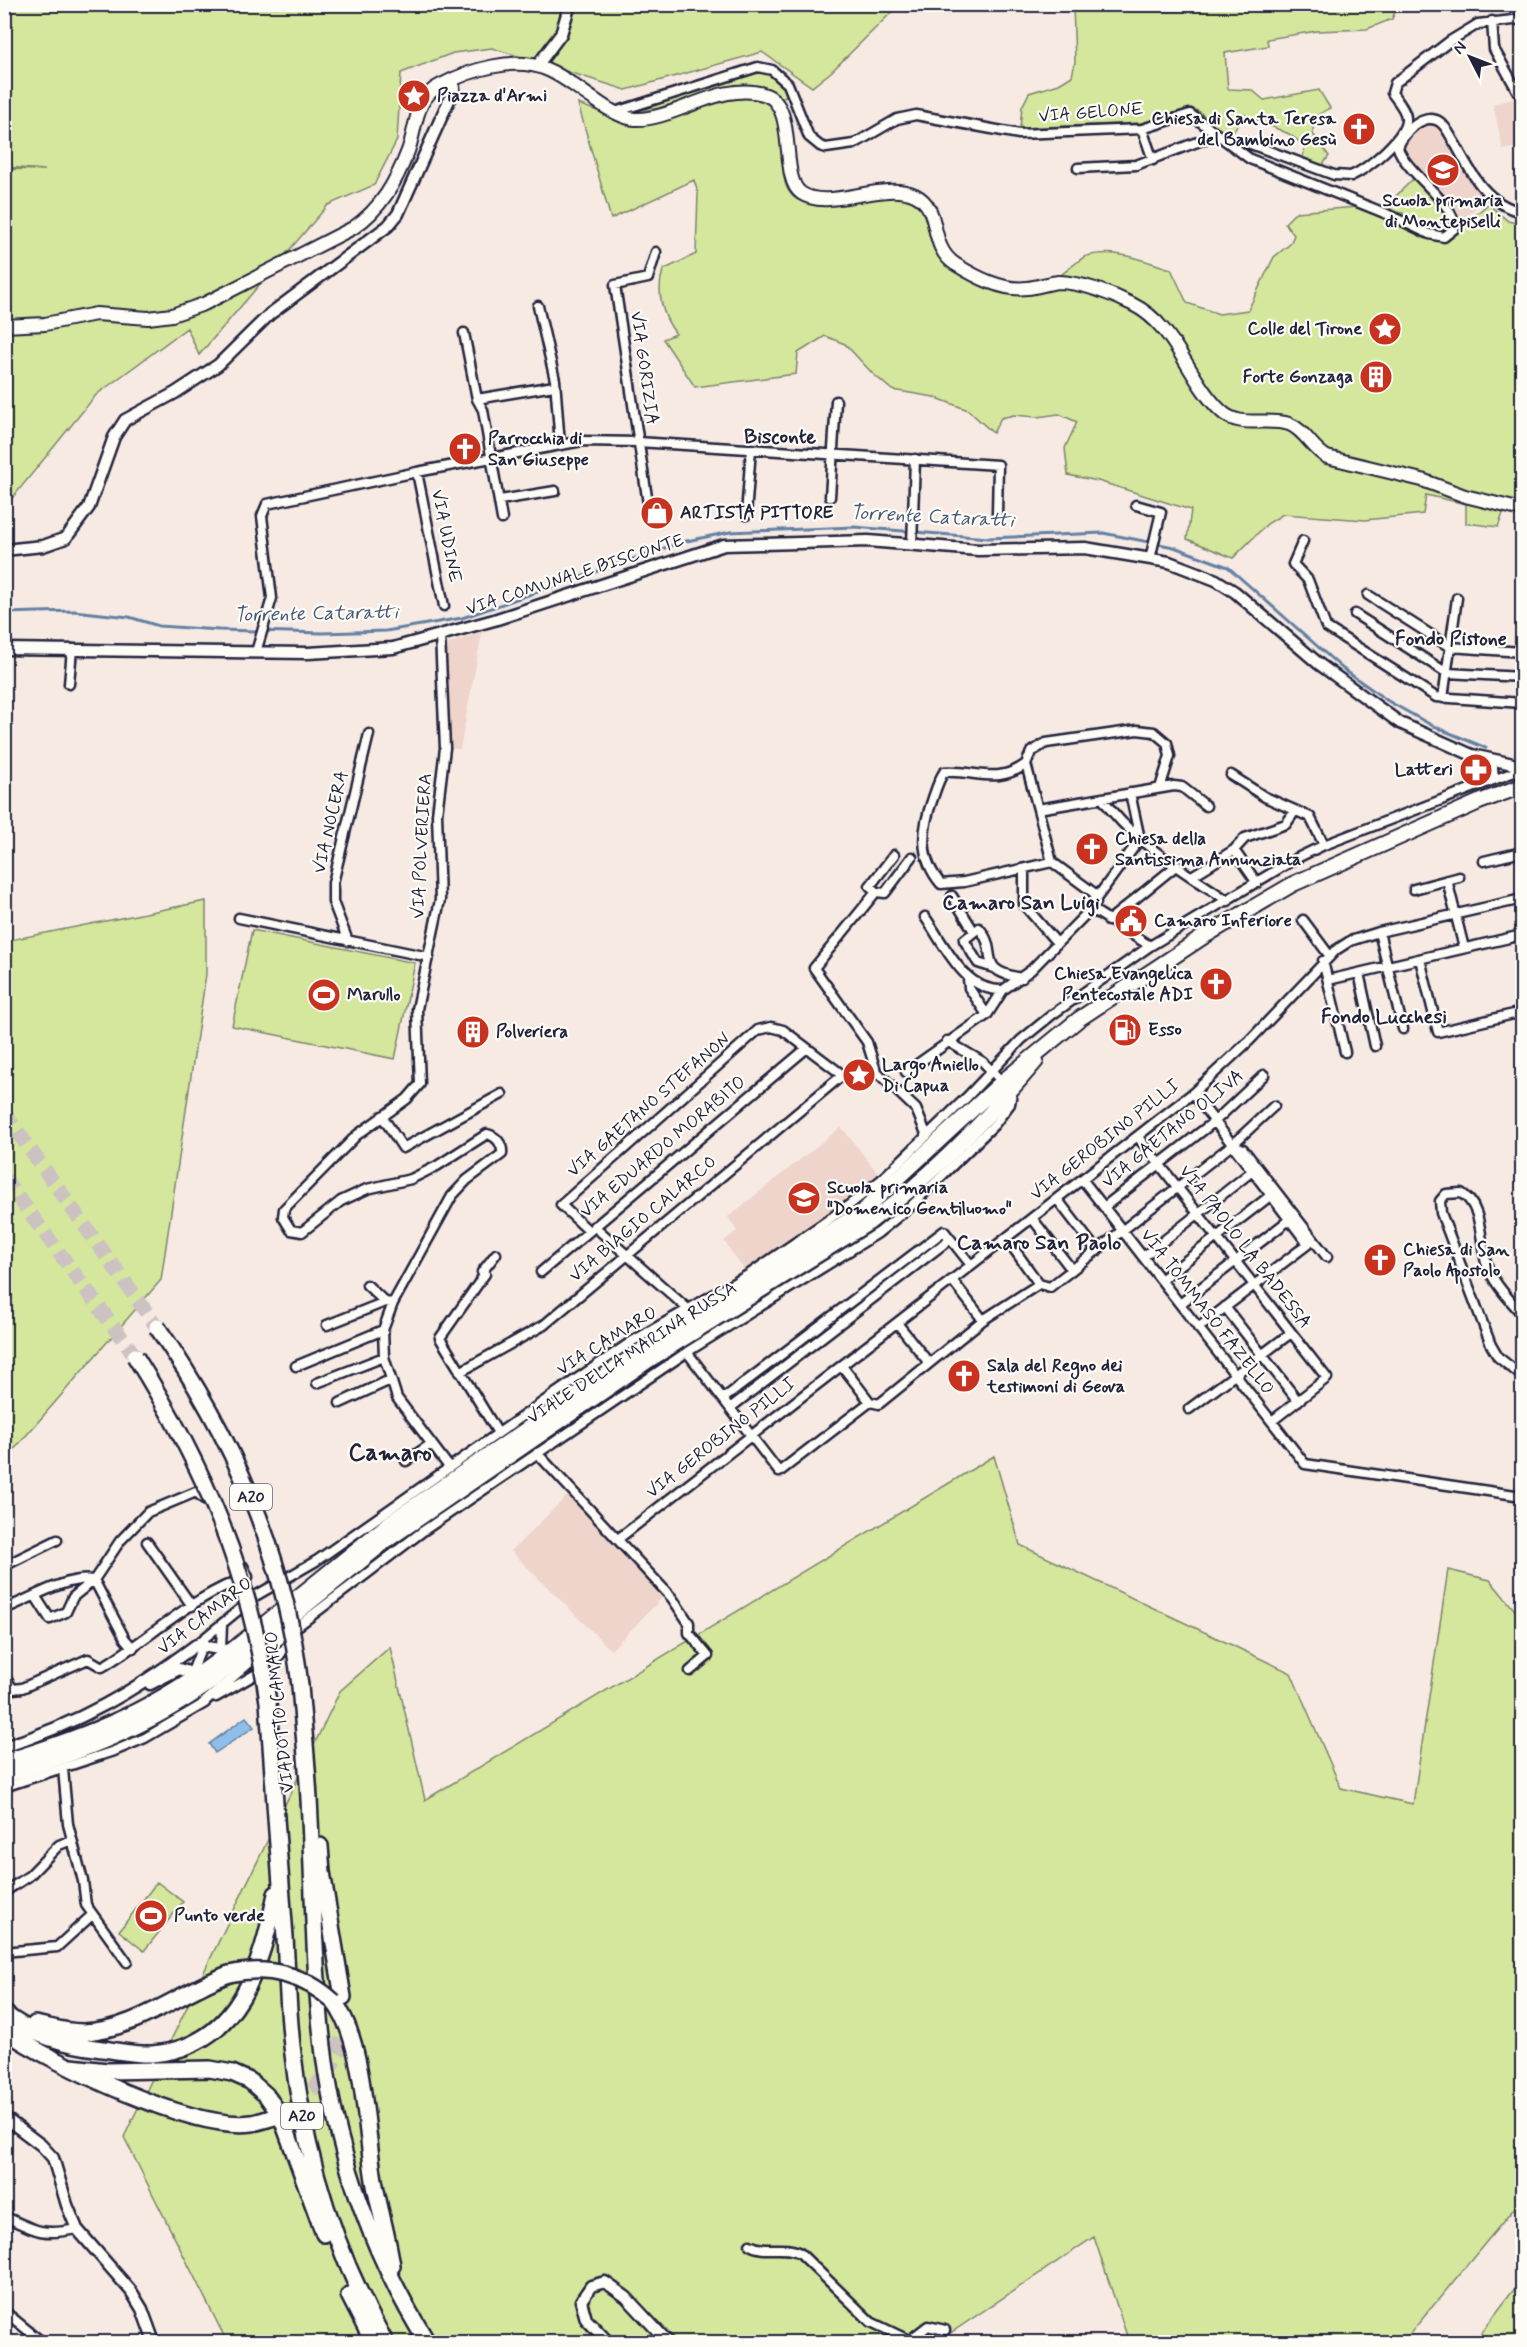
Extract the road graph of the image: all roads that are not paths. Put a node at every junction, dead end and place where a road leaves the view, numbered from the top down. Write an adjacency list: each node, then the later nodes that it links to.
1 (570, 4): 4 (street)
2 (1522, 19): 3 (street)
3 (1492, 21): 6 (street); 11 (street)
4 (537, 66): 5 (main road); 7 (main road)
5 (453, 79): 17 (main road); 40 (street)
6 (1522, 91)
7 (615, 112): 8 (street, VIA GELONE); 33 (main road)
8 (1142, 129): 9 (street, VIA GELONE); 12 (street)
9 (1216, 135): 11 (street, VIA GELONE); 12 (street)
10 (1245, 142): 11 (street)
11 (1397, 143): 14 (street)
12 (1153, 160): 13 (street)
13 (1078, 168)
14 (1522, 212)
15 (656, 252): 22 (street, VIA GORIZIA)
16 (538, 306): 19 (street)
17 (4, 326)
18 (464, 333): 20 (street)
19 (554, 386): 20 (street); 23 (street)
20 (477, 399): 26 (street)
21 (836, 401): 25 (street)
22 (638, 442): 23 (street); 24 (street); 36 (street, VIA GORIZIA)
23 (560, 445): 26 (street)
24 (752, 449): 25 (street); 35 (street)
25 (834, 454): 27 (street); 30 (street)
26 (492, 459): 28 (street); 31 (street)
27 (915, 459): 34 (street); 38 (street)
28 (417, 472): 44 (street, VIA UDINE); 50 (street)
29 (555, 491): 31 (street)
30 (830, 497)
31 (500, 500): 37 (street)
32 (1136, 505): 41 (street)
33 (1522, 510)
34 (997, 514)
35 (747, 515)
36 (650, 517)
37 (502, 519)
38 (912, 541): 41 (street, VIA COMUNALE BISCONTE); 46 (street, VIA COMUNALE BISCONTE)
39 (1303, 541): 55 (street)
40 (4, 550)
41 (1151, 554): 58 (street, VIA COMUNALE BISCONTE)
42 (1368, 595): 47 (street)
43 (1457, 598): 47 (street)
44 (444, 606)
45 (1355, 614): 52 (street)
46 (440, 636): 50 (street, VIA COMUNALE BISCONTE); 103 (street, VIA POLVERIERA)
47 (1450, 647): 51 (street); 52 (street)
48 (4, 649): 49 (street, VIA COMUNALE BISCONTE)
49 (72, 649): 50 (street, VIA COMUNALE BISCONTE); 54 (street)
50 (256, 652)
51 (1522, 652)
52 (1446, 673): 53 (street); 55 (street)
53 (1522, 677)
54 (69, 684)
55 (1443, 699): 56 (street)
56 (1522, 703)
57 (369, 734): 99 (street, VIA NOCERA)
58 (1486, 759): 60 (street, VIA COMUNALE BISCONTE); 62 (street)
59 (1026, 765): 64 (street); 68 (street); 79 (street)
60 (1522, 768): 62 (street, VIA CAMARO)
61 (1232, 775): 69 (street)
62 (1494, 779): 71 (street, VIA CAMARO)
63 (1522, 786): 125 (main road, VIALE DELLA MARINA RUSSA)
64 (1160, 788): 65 (street); 67 (street)
65 (1130, 794): 66 (street); 70 (street)
66 (1102, 798): 68 (street); 70 (street)
67 (1206, 806)
68 (1038, 809): 77 (street)
69 (1295, 812): 71 (street); 72 (street)
70 (1140, 839): 78 (street); 88 (street)
71 (1324, 845): 83 (street, VIA CAMARO)
72 (1234, 850): 80 (street); 83 (street)
73 (1522, 854): 76 (street)
74 (894, 855): 85 (street)
75 (912, 856): 85 (street)
76 (1484, 861)
77 (1052, 862): 79 (street); 88 (street)
78 (1177, 865): 80 (street); 95 (street)
79 (1024, 870): 100 (street)
80 (1192, 876): 89 (street)
81 (1459, 877): 82 (street)
82 (1447, 880): 84 (street); 91 (street)
83 (1257, 883): 89 (street, VIA CAMARO)
84 (1414, 889)
85 (876, 892): 120 (street)
86 (952, 896): 96 (street)
87 (1522, 898): 91 (street, VIA GEROBINO PILLI)
88 (1096, 899): 90 (street)
89 (1228, 901): 101 (street, VIA CAMARO)
90 (1095, 911): 95 (street); 100 (street)
91 (1455, 914): 97 (street, VIA GEROBINO PILLI); 102 (street)
92 (925, 917): 109 (street)
93 (239, 918): 99 (street)
94 (1303, 920): 104 (street)
95 (1108, 921): 101 (street)
96 (971, 932): 107 (street); 107 (street)
97 (1379, 932): 104 (street, VIA GEROBINO PILLI); 106 (street)
98 (1522, 934): 102 (street)
99 (348, 940): 103 (street)
100 (1057, 943): 110 (street)
101 (1150, 946): 121 (street, VIA CAMARO)
102 (1464, 948): 105 (street)
103 (429, 957): 129 (street, VIA POLVERIERA)
104 (1326, 958): 111 (street); 126 (street, VIA GEROBINO PILLI)
105 (1420, 959): 106 (street); 113 (street)
106 (1388, 966): 108 (street); 115 (street)
107 (994, 968): 110 (street)
108 (1359, 973): 111 (street); 117 (street)
109 (968, 978): 112 (street); 114 (street)
110 (1022, 978): 112 (street)
111 (1328, 980): 119 (street)
112 (1003, 990): 114 (street)
113 (1522, 1012)
114 (987, 1015): 116 (street)
115 (1403, 1029)
116 (947, 1041): 121 (street); 122 (street)
117 (1375, 1046)
118 (807, 1048): 123 (street); 144 (street, VIA EDUARDO MORABITO); 144 (street, VIA GAETANO STEFANON)
119 (1345, 1052)
120 (873, 1065): 123 (street, VIA BIAGIO CALARCO); 131 (street)
121 (992, 1070): 125 (street); 131 (street, VIA CAMARO)
122 (906, 1072)
123 (840, 1075): 151 (street, VIA BIAGIO CALARCO)
124 (1264, 1076): 130 (street, VIA GAETANO OLIVA)
125 (1007, 1087): 175 (street); 213 (main road, VIALE DELLA MARINA RUSSA); 216 (main road, VIALE DELLA MARINA RUSSA)
126 (1193, 1093): 130 (street); 132 (street, VIA GEROBINO PILLI)
127 (502, 1095): 129 (street)
128 (1275, 1106): 133 (street)
129 (382, 1116): 163 (street, VIA POLVERIERA)
130 (1215, 1120): 133 (street); 134 (street, VIA GAETANO OLIVA)
131 (927, 1136): 166 (street, VIA CAMARO)
132 (1138, 1137): 134 (street, VIA PAOLO LA BADESSA); 136 (street, VIA GEROBINO PILLI)
133 (1233, 1144): 135 (street); 137 (street); 153 (street)
134 (1159, 1164): 137 (street, VIA PAOLO LA BADESSA); 140 (street, VIA GAETANO OLIVA)
135 (1251, 1172): 138 (street); 141 (street)
136 (1082, 1179): 139 (street, VIA GEROBINO PILLI); 140 (street, VIA TOMMASO FAZELLO)
137 (1178, 1188): 141 (street, VIA PAOLO LA BADESSA); 145 (street)
138 (1270, 1196): 143 (street); 146 (street)
139 (1057, 1198): 142 (street, VIA GEROBINO PILLI); 149 (street)
140 (1104, 1207): 145 (street, VIA TOMMASO FAZELLO)
141 (1198, 1213): 146 (street, VIA PAOLO LA BADESSA); 152 (street)
142 (1032, 1218): 147 (street, VIA GEROBINO PILLI); 156 (street)
143 (1289, 1220): 154 (street); 162 (street)
144 (592, 1229): 151 (street); 157 (street, VIA EDUARDO MORABITO)
145 (1122, 1231): 149 (street); 152 (street, VIA TOMMASO FAZELLO)
146 (1216, 1237): 154 (street, VIA PAOLO LA BADESSA); 159 (street)
147 (1006, 1238): 155 (street, VIA GEROBINO PILLI); 160 (street)
148 (951, 1239): 155 (street); 187 (street); 191 (street)
149 (1097, 1251): 156 (street)
150 (496, 1254): 182 (street)
151 (626, 1254): 166 (street); 182 (street, VIA BIAGIO CALARCO)
152 (1143, 1257): 159 (street, VIA TOMMASO FAZELLO)
153 (1327, 1257)
154 (1235, 1262): 162 (street, VIA PAOLO LA BADESSA); 164 (street)
155 (971, 1265): 158 (street, VIA GEROBINO PILLI)
156 (1072, 1270): 160 (street)
157 (541, 1272)
158 (952, 1280): 168 (street); 169 (street, VIA GEROBINO PILLI)
159 (1161, 1280): 164 (street, VIA TOMMASO FAZELLO)
160 (1039, 1284): 168 (street)
161 (367, 1285): 163 (street)
162 (1254, 1285): 165 (street); 174 (street, VIA PAOLO LA BADESSA)
163 (389, 1302): 170 (street); 173 (street, VIA POLVERIERA)
164 (1180, 1304): 172 (street, VIA TOMMASO FAZELLO)
165 (1225, 1307): 172 (street); 176 (street)
166 (689, 1310): 194 (street, VIA CAMARO)
167 (1522, 1314): 184 (street)
168 (983, 1320): 179 (street)
169 (897, 1323): 179 (street); 181 (street, VIA GEROBINO PILLI)
170 (327, 1325)
171 (157, 1327): 224 (highway, VIADOTTO CAMARO / A20, bridge)
172 (1198, 1328): 183 (street, VIA TOMMASO FAZELLO)
173 (383, 1330): 178 (street, VIA POLVERIERA); 180 (street)
174 (1291, 1332): 176 (street); 188 (street, VIA PAOLO LA BADESSA)
175 (687, 1352): 187 (street); 197 (street)
176 (1262, 1354): 183 (street); 188 (street)
177 (135, 1356): 225 (highway, VIADOTTO CAMARO / A20, bridge)
178 (384, 1357): 185 (street, VIA POLVERIERA); 186 (street)
179 (929, 1363): 189 (street)
180 (296, 1366)
181 (842, 1366): 189 (street); 195 (street, VIA GEROBINO PILLI)
182 (460, 1372): 194 (street)
183 (1235, 1375): 192 (street); 193 (street, VIA TOMMASO FAZELLO)
184 (1522, 1376)
185 (390, 1380): 190 (street); 196 (street, VIA POLVERIERA)
186 (317, 1383)
187 (723, 1399): 191 (street)
188 (1298, 1401): 193 (street)
189 (870, 1402): 195 (street)
190 (340, 1403)
191 (730, 1408): 195 (street)
192 (1190, 1409)
193 (1272, 1421): 200 (street, VIA TOMMASO FAZELLO)
194 (498, 1433): 199 (street, VIA CAMARO)
195 (752, 1436): 201 (street, VIA GEROBINO PILLI)
196 (431, 1444): 198 (street); 199 (street, VIA POLVERIERA)
197 (537, 1453): 201 (street); 209 (street)
198 (406, 1461)
199 (449, 1467): 210 (street, VIA CAMARO)
200 (1522, 1496)
201 (618, 1539): 214 (street)
202 (57, 1540): 204 (street)
203 (147, 1542): 207 (street)
204 (4, 1566)
205 (94, 1580): 206 (street); 206 (street); 207 (street); 212 (street)
206 (36, 1597): 208 (street)
207 (192, 1606): 212 (street)
208 (4, 1609)
209 (317, 1612): 216 (street); 216 (street)
210 (222, 1625): 211 (street, VIA CAMARO); 213 (street)
211 (201, 1642): 213 (street); 216 (street); 217 (street, VIA CAMARO)
212 (133, 1648): 215 (street)
213 (223, 1654): 216 (highway)
214 (690, 1671)
215 (4, 1676)
216 (208, 1681): 217 (street); 219 (highway); 220 (street); 221 (highway)
217 (130, 1692): 218 (street, VIA CAMARO)
218 (4, 1747)
219 (4, 1762)
220 (63, 1769): 222 (street); 223 (street)
221 (4, 1774)
222 (4, 1787)
223 (72, 1840): 226 (street); 227 (street)
224 (316, 1872): 230 (highway); 240 (highway, A20)
225 (280, 1876): 232 (highway); 247 (highway, A20)
226 (4, 1892)
227 (92, 1915): 228 (street); 229 (street)
228 (4, 1952)
229 (128, 1962)
230 (339, 1999): 231 (highway, bridge); 240 (highway)
231 (4, 2005)
232 (4, 2013)
233 (4, 2030): 234 (highway)
234 (71, 2067): 236 (highway); 246 (highway)
235 (4, 2117): 238 (street)
236 (274, 2117)
237 (4, 2216): 238 (street)
238 (77, 2229): 245 (street)
239 (750, 2245): 243 (street)
240 (394, 2281): 248 (highway, A20)
241 (4, 2311): 244 (street)
242 (945, 2330): 243 (street)
243 (913, 2342)
244 (42, 2343)
245 (154, 2343)
246 (373, 2343)
247 (385, 2343)
248 (428, 2343)
249 (608, 2343): 250 (street)
250 (668, 2343)

